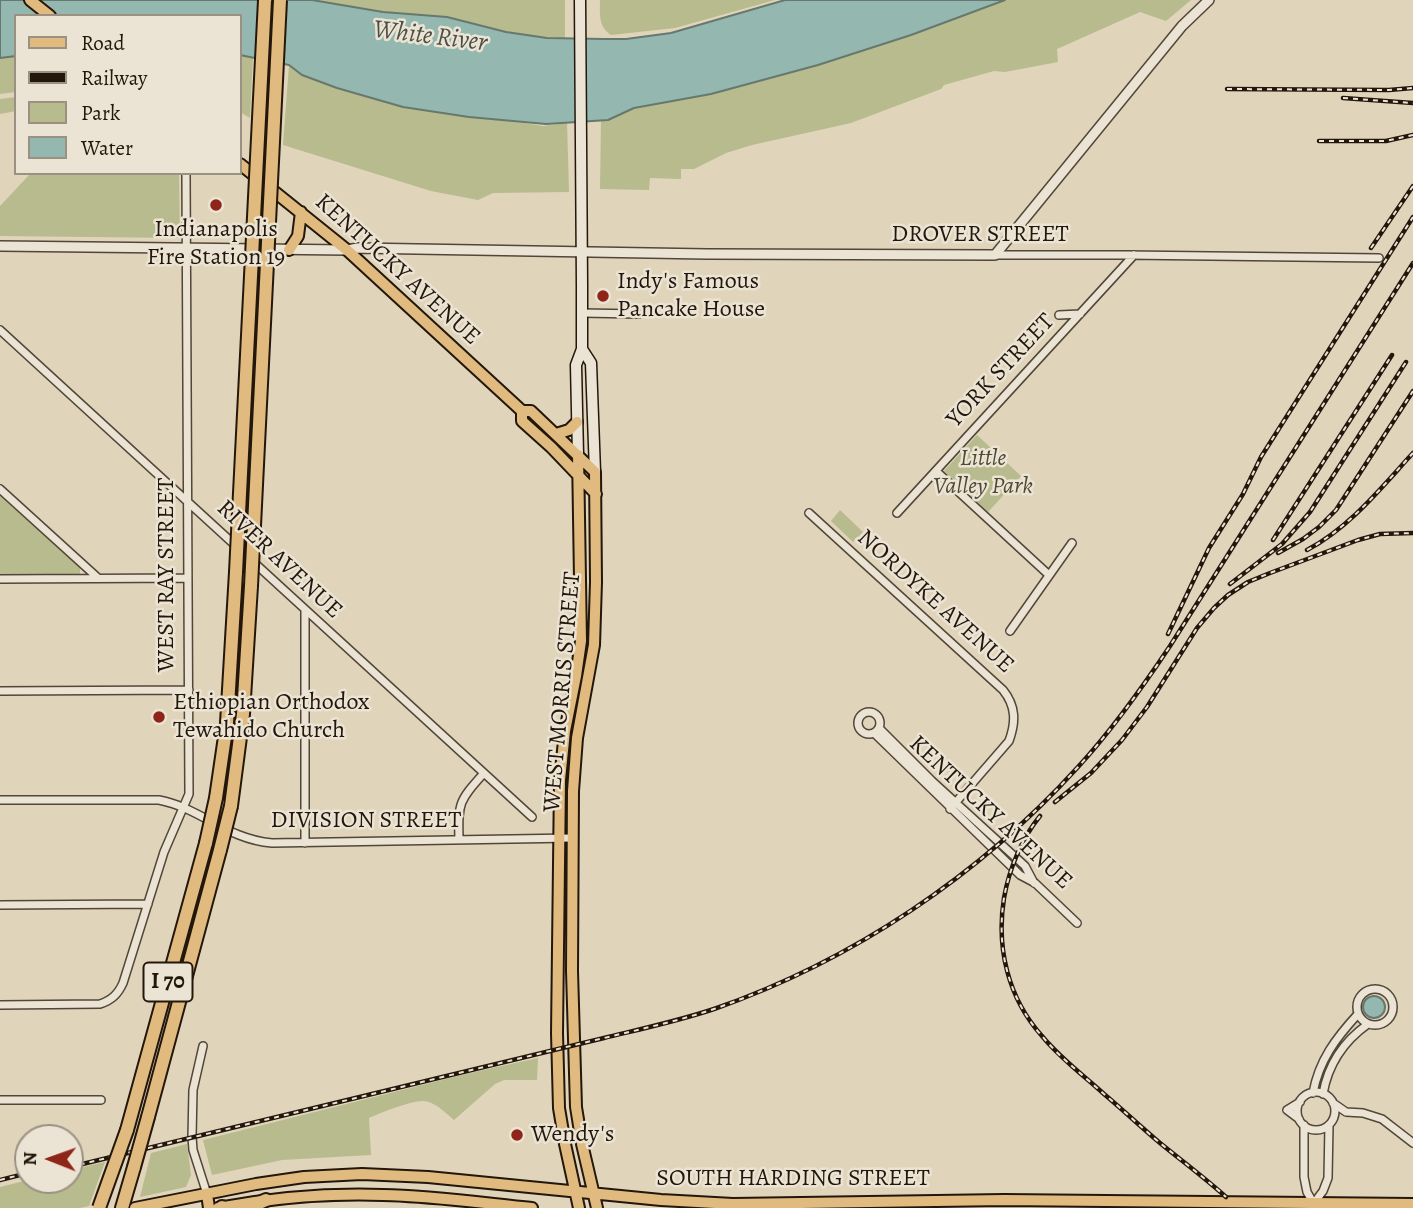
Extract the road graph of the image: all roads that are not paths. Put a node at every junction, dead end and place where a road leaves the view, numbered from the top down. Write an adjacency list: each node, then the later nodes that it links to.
1 (30, 0): 6 (main road)
2 (265, 0): 74 (highway, I 70, bridge)
3 (280, 0): 86 (highway, I 70, bridge)
4 (580, 0): 14 (main road, WEST MORRIS STREET)
5 (1209, 0): 15 (street)
6 (48, 14)
7 (242, 166): 9 (main road, KENTUCKY AVENUE)
8 (186, 175): 11 (street, WEST RAY STREET)
9 (301, 212): 12 (main road); 13 (main road, KENTUCKY AVENUE)
10 (0, 246): 11 (street, DROVER STREET)
11 (186, 248): 12 (street, DROVER STREET); 33 (street, WEST RAY STREET)
12 (289, 250): 13 (street, DROVER STREET)
13 (348, 250): 14 (street, DROVER STREET); 24 (main road, KENTUCKY AVENUE)
14 (582, 251): 15 (street, DROVER STREET); 18 (main road, WEST MORRIS STREET)
15 (995, 255): 16 (street, DROVER STREET)
16 (1134, 255): 17 (street, DROVER STREET); 21 (street, YORK STREET)
17 (1379, 258)
18 (582, 313): 19 (street); 23 (main road, WEST MORRIS STREET)
19 (639, 314)
20 (1059, 314): 21 (street)
21 (1080, 314): 28 (street, YORK STREET)
22 (0, 330): 33 (street, RIVER AVENUE)
23 (582, 349): 25 (main road, WEST MORRIS STREET); 29 (main road, WEST MORRIS STREET)
24 (522, 411): 26 (main road, KENTUCKY AVENUE); 30 (main road, KENTUCKY AVENUE)
25 (577, 422): 26 (main road); 27 (main road, WEST MORRIS STREET)
26 (556, 434): 27 (main road, KENTUCKY AVENUE)
27 (578, 455): 29 (main road, KENTUCKY AVENUE); 30 (main road, WEST MORRIS STREET)
28 (936, 471): 35 (street, YORK STREET); 37 (street)
29 (595, 472): 32 (main road, WEST MORRIS STREET)
30 (578, 475): 32 (main road, KENTUCKY AVENUE); 42 (main road, WEST MORRIS STREET)
31 (0, 489): 40 (street)
32 (596, 494): 44 (main road, WEST MORRIS STREET)
33 (188, 502): 38 (street, WEST RAY STREET); 41 (street, RIVER AVENUE)
34 (809, 513): 52 (street, NORDYKE AVENUE)
35 (897, 513)
36 (1072, 543): 37 (street)
37 (1049, 575): 43 (street)
38 (188, 578): 40 (street); 45 (street, WEST RAY STREET)
39 (0, 579): 40 (street)
40 (98, 579)
41 (305, 610): 50 (street, RIVER AVENUE); 58 (street)
42 (581, 612): 44 (main road); 47 (main road, WEST MORRIS STREET)
43 (1010, 631)
44 (588, 686): 49 (main road, WEST MORRIS STREET)
45 (189, 690): 46 (street); 53 (street, WEST RAY STREET)
46 (0, 691)
47 (572, 697): 49 (main road); 55 (main road, WEST MORRIS STREET)
48 (876, 730): 52 (street, KENTUCKY AVENUE)
49 (575, 759): 56 (main road, WEST MORRIS STREET)
50 (484, 773): 54 (street, RIVER AVENUE); 57 (street)
51 (0, 800): 53 (street, DIVISION STREET)
52 (953, 806): 61 (street, KENTUCKY AVENUE)
53 (184, 807): 58 (street, DIVISION STREET); 59 (street, WEST RAY STREET)
54 (532, 817)
55 (559, 838): 56 (street, DIVISION STREET); 57 (street, DIVISION STREET); 76 (main road, WEST MORRIS STREET)
56 (572, 838): 77 (main road, WEST MORRIS STREET)
57 (459, 840): 58 (street, DIVISION STREET)
58 (305, 843)
59 (148, 904): 60 (street); 62 (street, WEST RAY STREET)
60 (0, 905)
61 (1077, 923)
62 (0, 1004)
63 (1358, 1014): 64 (street); 64 (street); 66 (street)
64 (1367, 1024): 67 (street)
65 (203, 1046): 78 (street)
66 (1313, 1093): 67 (street); 72 (street)
67 (1323, 1094): 70 (street)
68 (0, 1100): 69 (street)
69 (101, 1100)
70 (1334, 1103): 71 (street); 73 (street)
71 (1346, 1112): 73 (street); 75 (street)
72 (1302, 1123): 73 (street); 82 (street)
73 (1331, 1123): 82 (street)
74 (128, 1125): 84 (highway, bridge); 85 (highway, I 70, bridge)
75 (1413, 1143)
76 (576, 1191): 77 (main road, SOUTH HARDING STREET); 78 (main road, SOUTH HARDING STREET); 92 (main road, WEST MORRIS STREET)
77 (594, 1193): 83 (main road, SOUTH HARDING STREET); 93 (main road, WEST MORRIS STREET)
78 (206, 1194): 87 (main road, SOUTH HARDING STREET); 88 (main road); 89 (main road)
79 (266, 1200): 89 (main road); 90 (highway); 91 (main road)
80 (992, 1204): 82 (main road, SOUTH HARDING STREET); 83 (main road, SOUTH HARDING STREET)
81 (1413, 1204): 82 (main road, SOUTH HARDING STREET)
82 (1314, 1205)
83 (733, 1206)
84 (99, 1208)
85 (105, 1208)
86 (123, 1208)
87 (135, 1208)
88 (209, 1208)
89 (220, 1208)
90 (248, 1208)
91 (532, 1208)
92 (579, 1208)
93 (597, 1208)

